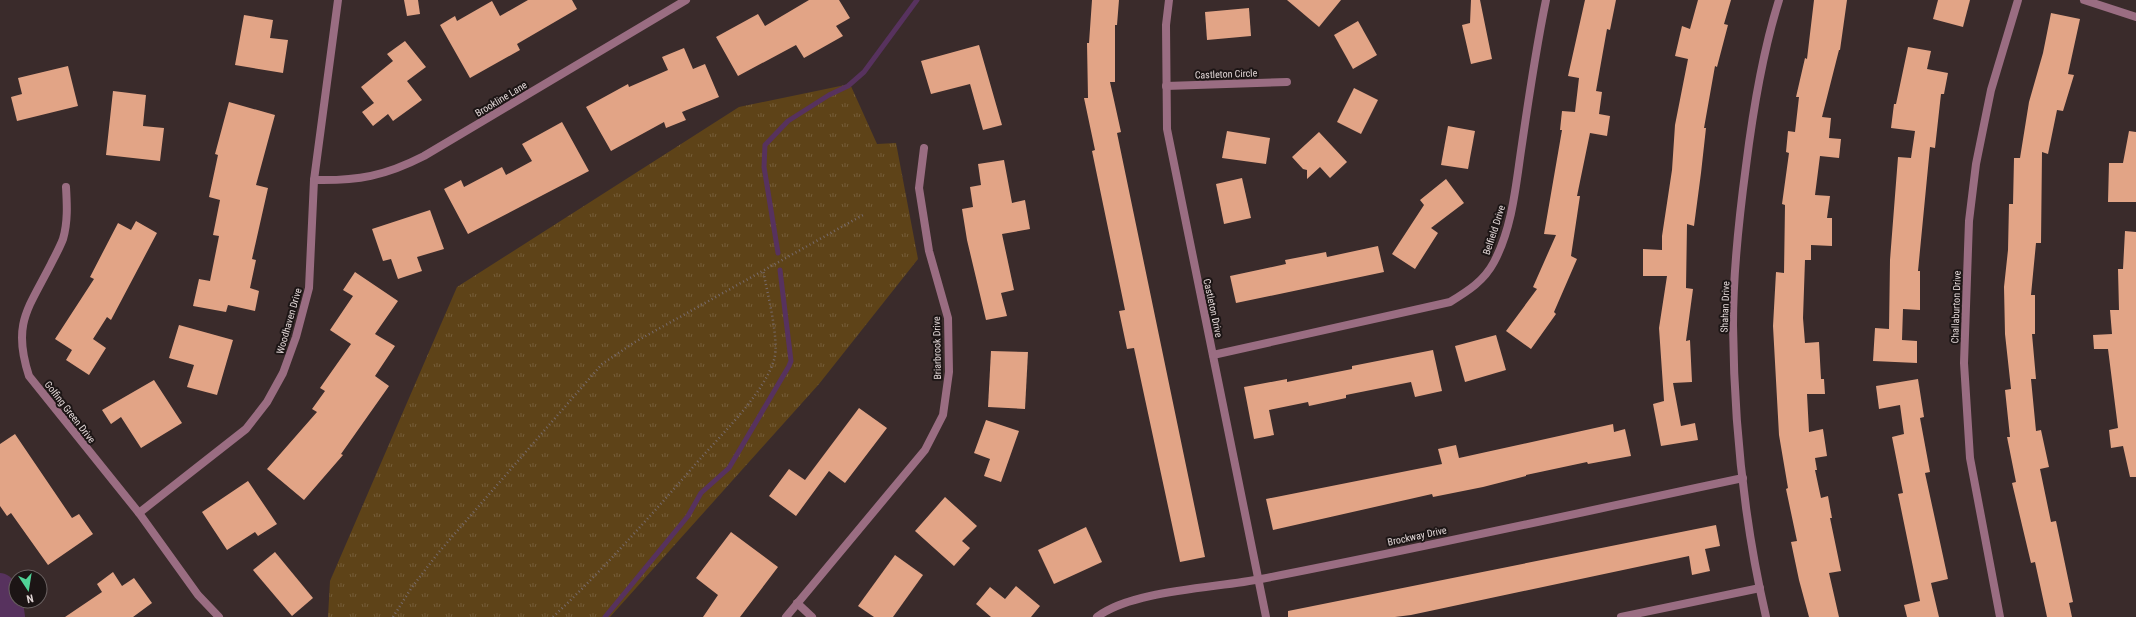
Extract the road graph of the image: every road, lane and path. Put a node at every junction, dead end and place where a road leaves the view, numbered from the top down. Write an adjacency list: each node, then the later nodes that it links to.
1 (338, 0): 12 (street, Woodhaven Drive)
2 (686, 0): 12 (street, Brookline Lane)
3 (1170, 0): 10 (street, Castleton Drive)
4 (1546, 0): 16 (street, Belfield Drive)
5 (1780, 0): 17 (street, Shahan Drive)
6 (2018, 0): 31 (street, Challaburton Drive)
7 (2084, 0): 8 (street)
8 (2136, 17)
9 (1287, 82): 10 (street, Castleton Circle)
10 (1166, 86): 16 (street, Castleton Drive)
11 (924, 148): 21 (street, Briarbrook Drive)
12 (314, 180): 18 (street, Woodhaven Drive)
13 (66, 187): 18 (street, Golfing Green Drive)
14 (863, 215): 15 (path)
15 (763, 270): 23 (path); 24 (path)
16 (1213, 355): 19 (street, Castleton Drive)
17 (1743, 478): 19 (street, Brockway Drive); 20 (street, Shahan Drive)
18 (139, 513): 22 (street, Golfing Green Drive)
19 (1259, 580): 27 (street, Brockway Drive); 28 (street, Castleton Drive)
20 (1760, 588): 29 (street); 30 (street, Shahan Drive)
21 (797, 603): 25 (street, Briarbrook Drive); 26 (street)
22 (219, 617)
23 (393, 617)
24 (553, 617)
25 (786, 617)
26 (812, 617)
27 (1097, 617)
28 (1266, 617)
29 (1621, 617)
30 (1766, 617)
31 (2000, 617)

